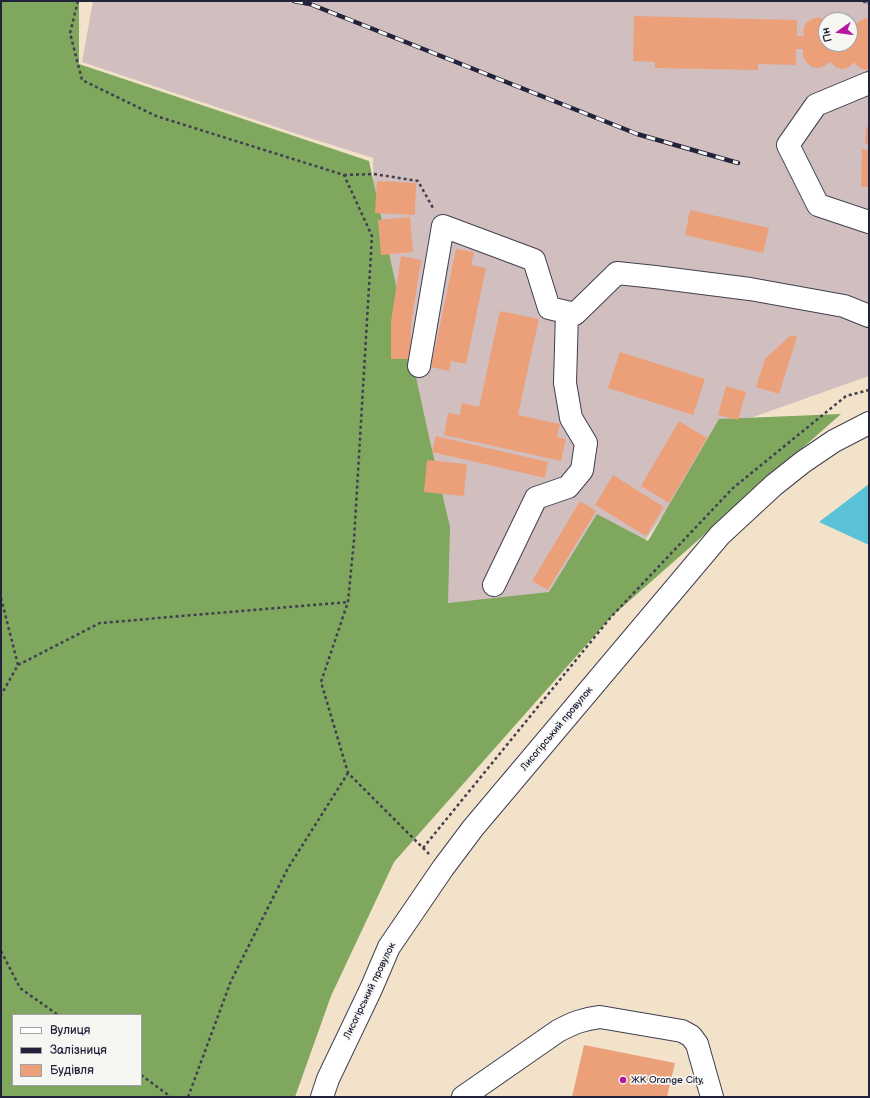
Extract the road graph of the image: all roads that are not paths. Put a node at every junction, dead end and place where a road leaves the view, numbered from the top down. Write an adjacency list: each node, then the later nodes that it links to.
1 (869, 83): 2 (street)
2 (869, 222)
3 (567, 312): 4 (street); 5 (street); 7 (street)
4 (869, 316)
5 (419, 366)
6 (869, 424): 8 (street, Лисогірський провулок)
7 (494, 585)
8 (322, 1097)
9 (463, 1097): 10 (street)
10 (712, 1097)

